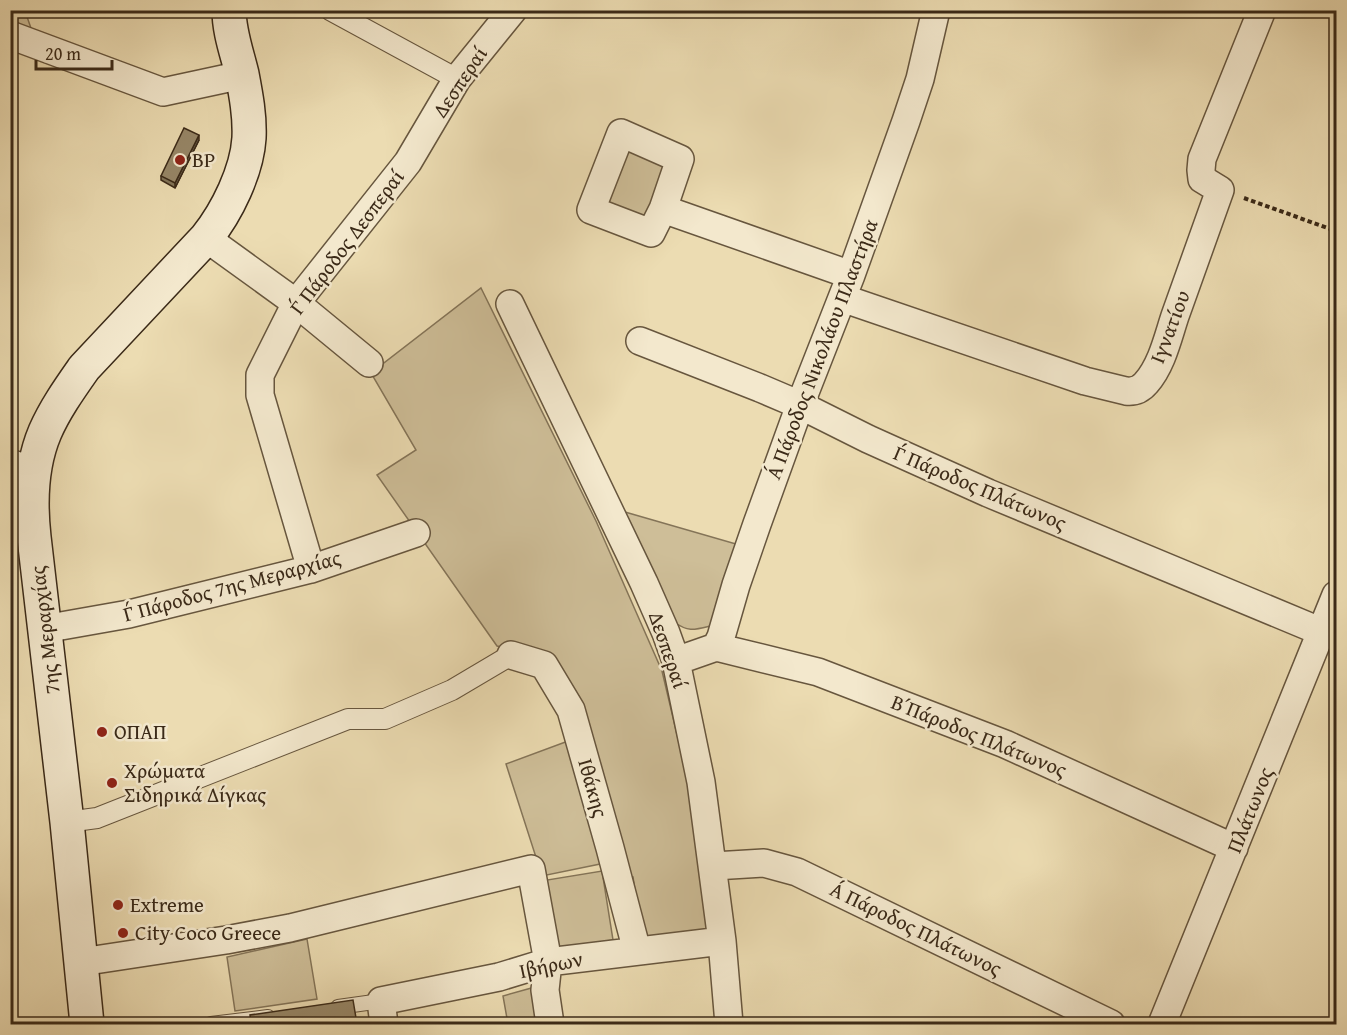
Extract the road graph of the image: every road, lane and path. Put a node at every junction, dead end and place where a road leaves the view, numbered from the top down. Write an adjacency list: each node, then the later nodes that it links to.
1 (330, 10): 8 (street)
2 (513, 10): 8 (street, Δεσπεραί)
3 (936, 10): 14 (street, Α΄ Πάροδος Νικολάου Πλαστήρα)
4 (1262, 10): 10 (street)
5 (226, 14): 7 (main road, 7ης Μεραρχίας)
6 (10, 36): 7 (street)
7 (242, 75): 13 (main road, 7ης Μεραρχίας)
8 (457, 79): 9 (street, Δεσπεραί)
9 (430, 126): 15 (street, Γ΄ Πάροδος Δεσπεραί)
10 (1220, 190): 12 (path); 14 (street, Ιγνατίου)
11 (663, 209): 14 (street, Ιγνατίου)
12 (1336, 231)
13 (206, 238): 15 (street); 20 (main road, 7ης Μεραρχίας)
14 (846, 286): 19 (street, Α΄ Πάροδος Νικολάου Πλαστήρα)
15 (296, 303): 18 (street); 22 (street, Γ΄ Πάροδος Δεσπεραί)
16 (510, 304): 28 (street, Δεσπεραί)
17 (640, 341): 19 (street, Γ΄ Πάροδος Πλάτωνος)
18 (369, 363)
19 (800, 405): 25 (street, Γ΄ Πάροδος Πλάτωνος); 26 (street, Α΄ Πάροδος Νικολάου Πλαστήρα)
20 (23, 468): 24 (main road, 7ης Μεραρχίας)
21 (416, 533): 22 (street, Γ΄ Πάροδος 7ης Μεραρχίας)
22 (311, 569): 24 (street, Γ΄ Πάροδος 7ης Μεραρχίας)
23 (1336, 595): 25 (street, Πλάτωνος)
24 (44, 629): 29 (main road, 7ης Μεραρχίας)
25 (1322, 632): 30 (street, Πλάτωνος)
26 (716, 647): 28 (street); 30 (street, Β΄ Πάροδος Πλάτωνος)
27 (511, 655): 29 (street); 33 (street, Ιθάκης)
28 (676, 661): 31 (street, Δεσπεραί)
29 (67, 822): 34 (main road, 7ης Μεραρχίας)
30 (1234, 848): 44 (street, Πλάτωνος)
31 (714, 866): 32 (street, Δεσπεραί); 43 (street, Α΄ Πάροδος Πλάτωνος)
32 (723, 941): 33 (street, Ιβήρων); 42 (street, Δεσπεραί)
33 (637, 951): 35 (street, Ιβήρων)
34 (81, 962): 35 (street); 39 (main road, 7ης Μεραρχίας)
35 (548, 962): 37 (street, Ιβήρων); 41 (street)
36 (324, 1009): 37 (lane)
37 (382, 1013)
38 (279, 1015): 40 (lane)
39 (87, 1024)
40 (211, 1024)
41 (550, 1024)
42 (729, 1024)
43 (1111, 1024)
44 (1162, 1024)

